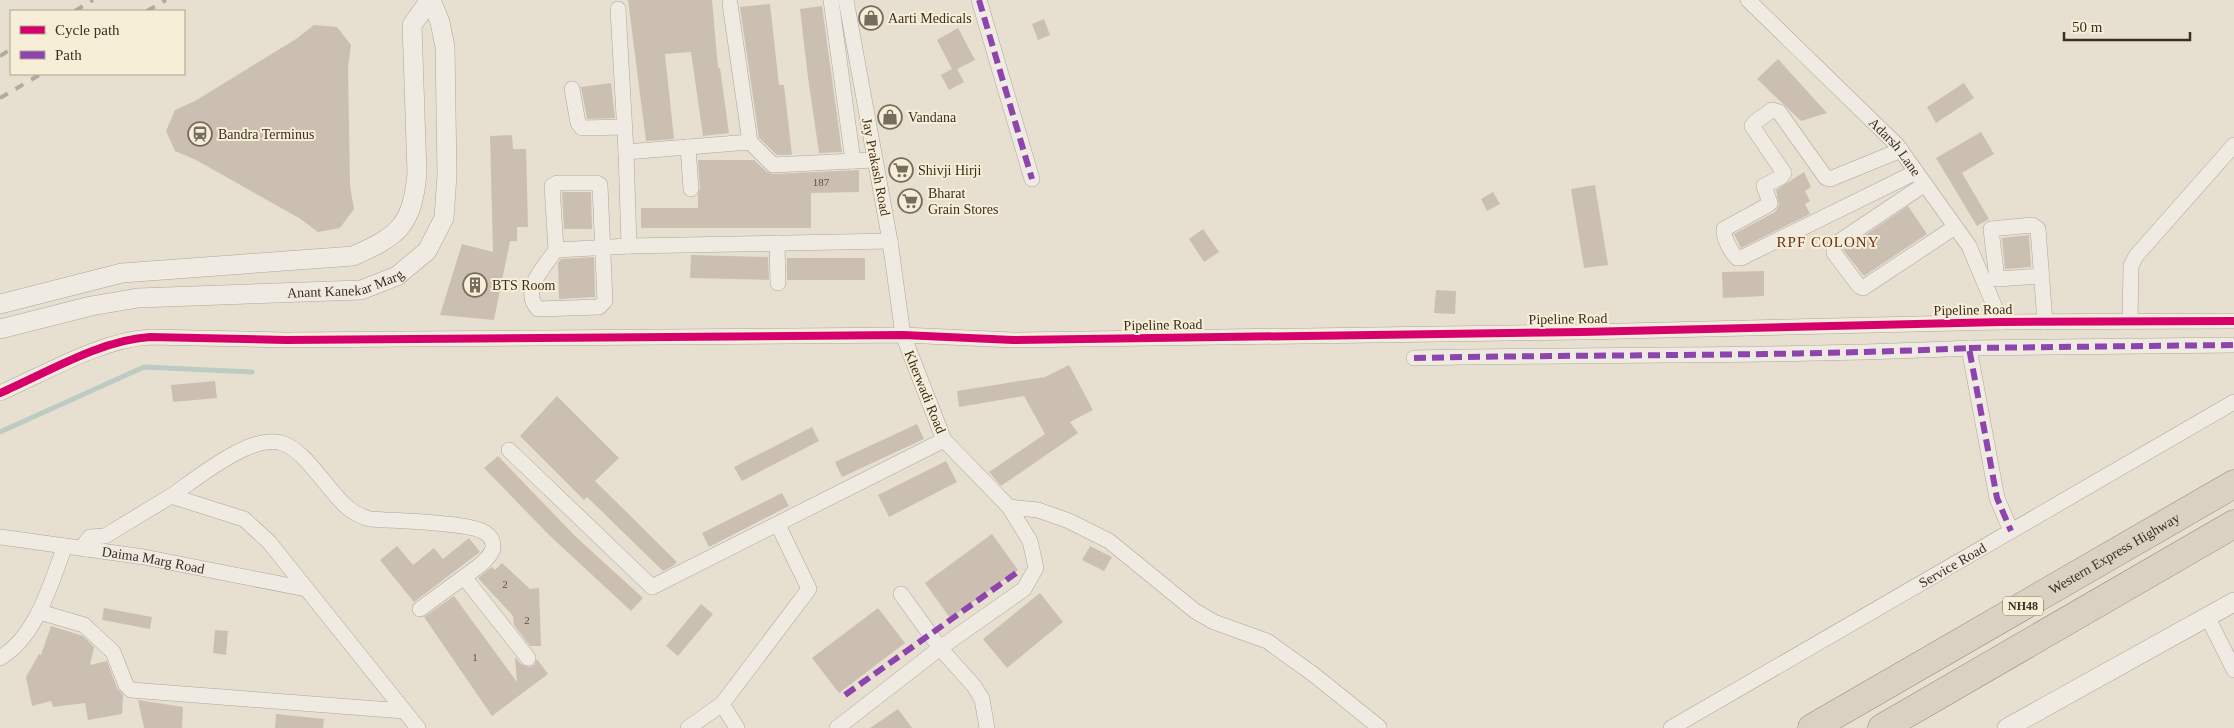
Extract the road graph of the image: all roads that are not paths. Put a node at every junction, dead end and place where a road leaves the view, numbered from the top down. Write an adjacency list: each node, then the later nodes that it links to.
1 (430, 0): 30 (street, Anant Kanekar Marg); 35 (street, Anant Kanekar Marg)
2 (831, 0): 16 (street)
3 (846, 0): 15 (street, Jay Prakash Road)
4 (979, 0): 18 (street)
5 (1748, 0): 13 (street, Adarsh Lane)
6 (730, 4): 10 (street)
7 (618, 9): 9 (street)
8 (572, 89): 9 (street)
9 (624, 127): 14 (street)
10 (750, 142): 12 (street); 16 (street)
11 (2234, 145): 31 (street)
12 (688, 147): 14 (street); 19 (street)
13 (1901, 150): 17 (street, Adarsh Lane); 17 (street)
14 (626, 152): 24 (street)
15 (874, 160): 16 (street); 22 (street, Jay Prakash Road)
16 (853, 161)
17 (1920, 178): 20 (street, Adarsh Lane); 20 (street)
18 (1032, 179)
19 (691, 189)
20 (1955, 227): 25 (street, Adarsh Lane)
21 (1991, 239): 25 (street); 28 (street); 28 (street)
22 (890, 241): 23 (street); 36 (street, Jay Prakash Road)
23 (778, 243): 24 (street); 29 (street)
24 (630, 246): 26 (street)
25 (1968, 246): 33 (street, Adarsh Lane)
26 (604, 247): 27 (street); 27 (street); 27 (street)
27 (556, 250)
28 (2042, 276): 34 (street)
29 (778, 283)
30 (0, 304)
31 (2130, 321): 32 (street, Pipeline Road); 34 (street, Pipeline Road)
32 (2234, 321)
33 (2002, 322): 34 (street, Pipeline Road); 36 (street, Pipeline Road)
34 (2045, 322)
35 (0, 329)
36 (902, 335): 40 (street, Pipeline Road); 42 (street, Kherwadi Road)
37 (2234, 344): 38 (street)
38 (1969, 348): 39 (street); 49 (street)
39 (1414, 358)
40 (0, 393)
41 (2234, 402): 49 (street, Service Road)
42 (944, 440): 46 (street); 48 (street, Kherwadi Road)
43 (509, 450): 48 (street, Kherwadi Road)
44 (2234, 484): 73 (highway, Western Express Highway / NH48)
45 (171, 496): 52 (street); 53 (street); 54 (street)
46 (1009, 507): 60 (street); 71 (street)
47 (2234, 524): 74 (highway, NH48)
48 (778, 525): 64 (street)
49 (2011, 531): 72 (street, Service Road)
50 (0, 537): 51 (street, Daima Marg Road)
51 (65, 546): 52 (street, Daima Marg Road); 58 (street)
52 (85, 549): 54 (street, Daima Marg Road)
53 (464, 577): 57 (street); 62 (street)
54 (306, 589): 65 (street)
55 (901, 594): 60 (street)
56 (2234, 602): 59 (street)
57 (420, 609)
58 (40, 612): 61 (street); 65 (street)
59 (2208, 618): 63 (street); 75 (street)
60 (940, 648): 69 (street); 70 (street)
61 (0, 658)
62 (528, 658)
63 (2234, 670)
64 (722, 704): 67 (street); 68 (street)
65 (404, 711): 66 (street)
66 (418, 728)
67 (688, 728)
68 (737, 728)
69 (838, 728)
70 (987, 728)
71 (1378, 728)
72 (1671, 728)
73 (1812, 728)
74 (1882, 728)
75 (2007, 728)

